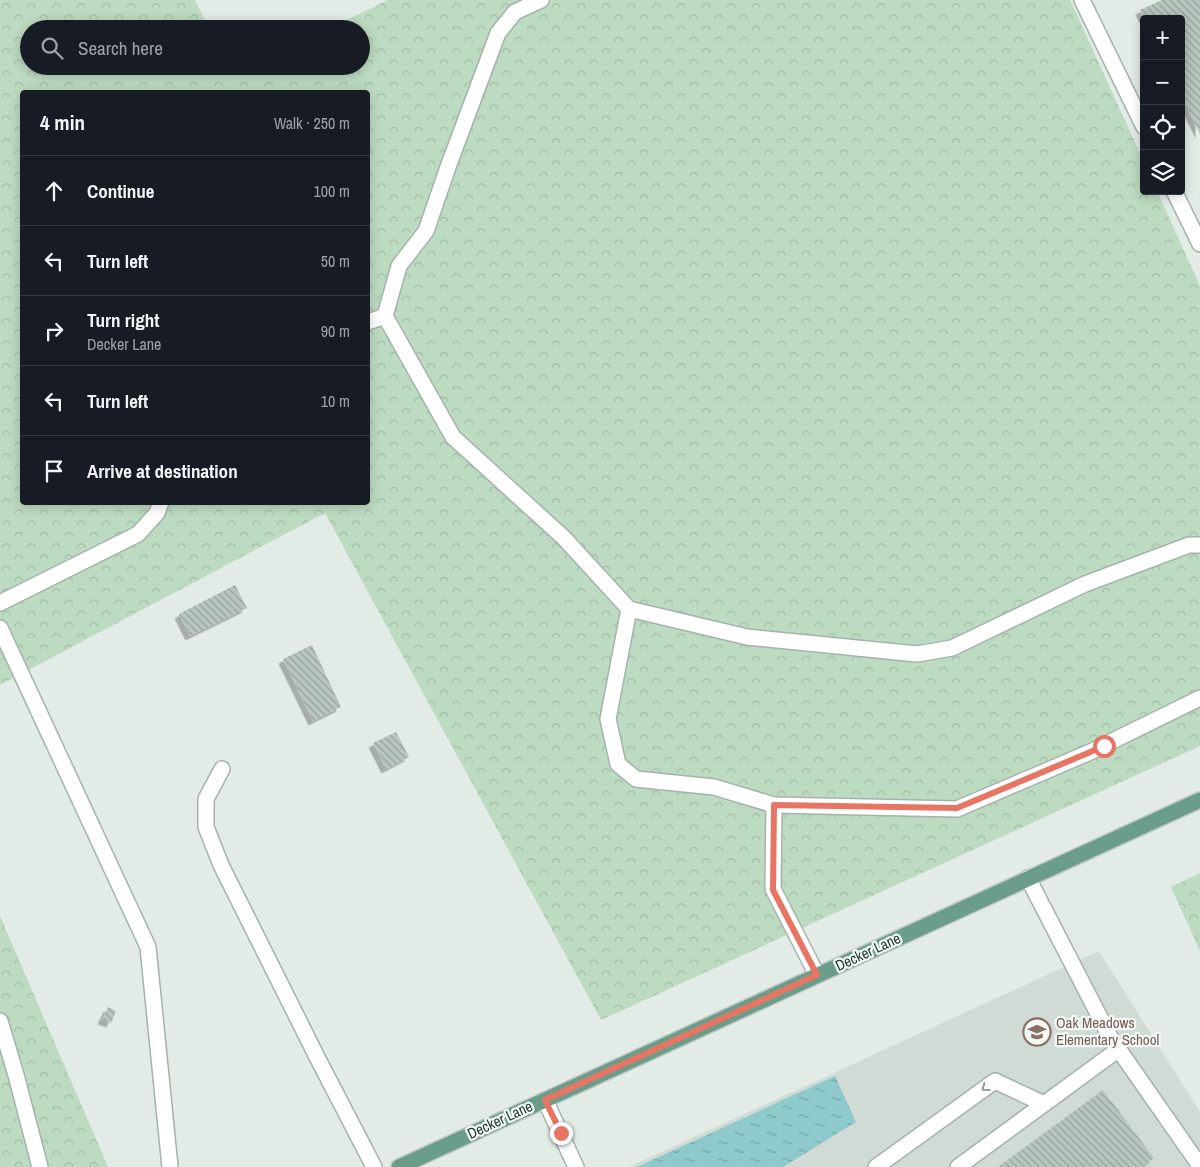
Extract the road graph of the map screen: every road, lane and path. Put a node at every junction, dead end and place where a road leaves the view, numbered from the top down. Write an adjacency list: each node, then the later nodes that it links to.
1 (541, 0): 6 (lane)
2 (1082, 0): 3 (lane)
3 (1140, 119)
4 (1176, 195): 5 (lane)
5 (1200, 244)
6 (384, 316): 7 (lane); 11 (lane)
7 (370, 321)
8 (160, 505): 10 (lane)
9 (1200, 545): 11 (lane)
10 (0, 604)
11 (629, 609): 16 (lane)
12 (0, 628): 25 (lane)
13 (1200, 698): 16 (lane)
14 (222, 770): 26 (lane)
15 (1200, 800): 17 (main road, Decker Lane)
16 (774, 805): 18 (lane)
17 (1028, 878): 18 (main road, Decker Lane); 20 (lane)
18 (817, 975): 21 (main road, Decker Lane)
19 (0, 1020): 24 (lane)
20 (1119, 1049): 22 (lane); 23 (lane)
21 (545, 1100): 27 (main road, Decker Lane); 28 (lane)
22 (1044, 1104): 29 (lane, one-way to 29); 30 (lane)
23 (1200, 1166)
24 (40, 1167)
25 (170, 1167)
26 (374, 1167)
27 (400, 1167)
28 (576, 1167)
29 (876, 1167)
30 (958, 1167)

